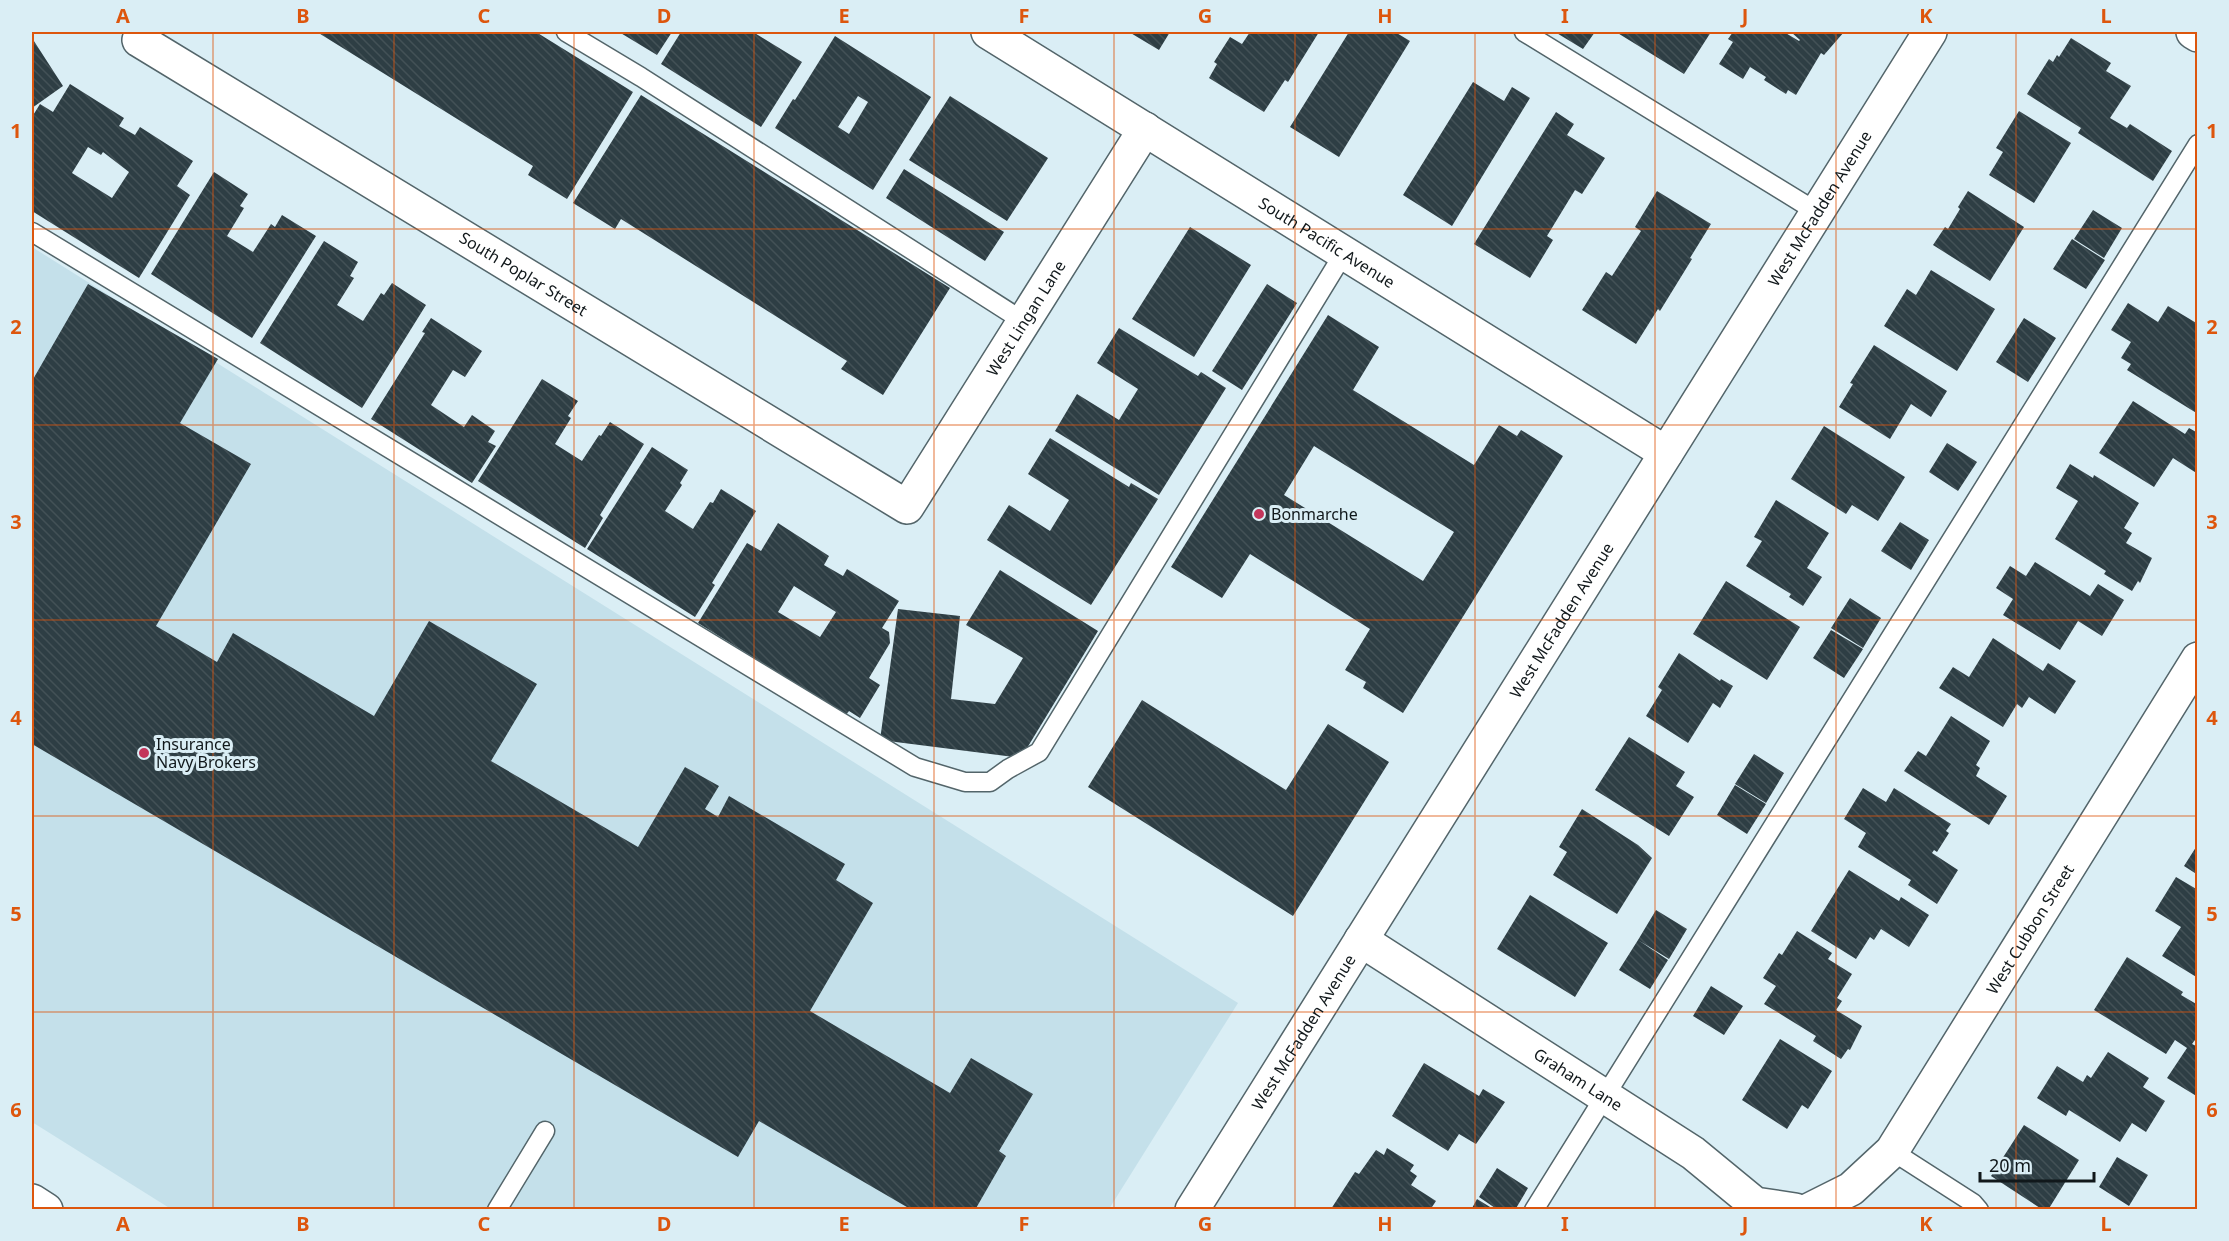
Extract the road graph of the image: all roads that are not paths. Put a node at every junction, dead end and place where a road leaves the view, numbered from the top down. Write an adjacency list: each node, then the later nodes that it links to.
1 (566, 32): 13 (lane)
2 (988, 32): 8 (street, South Pacific Avenue)
3 (1524, 32): 10 (lane)
4 (1930, 32): 10 (street, West McFadden Avenue)
5 (2193, 32): 6 (street)
6 (2198, 34)
7 (142, 36): 15 (street, South Poplar Street)
8 (1145, 129): 12 (street, South Pacific Avenue); 13 (street, West Lingan Lane)
9 (2198, 144): 18 (lane)
10 (1817, 212): 14 (street, West McFadden Avenue)
11 (32, 232): 12 (lane)
12 (1344, 252): 14 (street, South Pacific Avenue)
13 (1023, 321): 15 (street, West Lingan Lane)
14 (1666, 453): 17 (street, West McFadden Avenue)
15 (907, 507)
16 (2198, 659): 20 (street, West Cubbon Street)
17 (1361, 940): 18 (street, Graham Lane); 24 (street, West McFadden Avenue)
18 (1604, 1096): 25 (lane); 26 (street, Graham Lane)
19 (545, 1131): 23 (lane)
20 (1892, 1151): 27 (street, West Cubbon Street); 28 (lane)
21 (32, 1201): 22 (street)
22 (46, 1209)
23 (496, 1209)
24 (1192, 1209)
25 (1534, 1209)
26 (1795, 1209)
27 (1809, 1209)
28 (1979, 1209)

